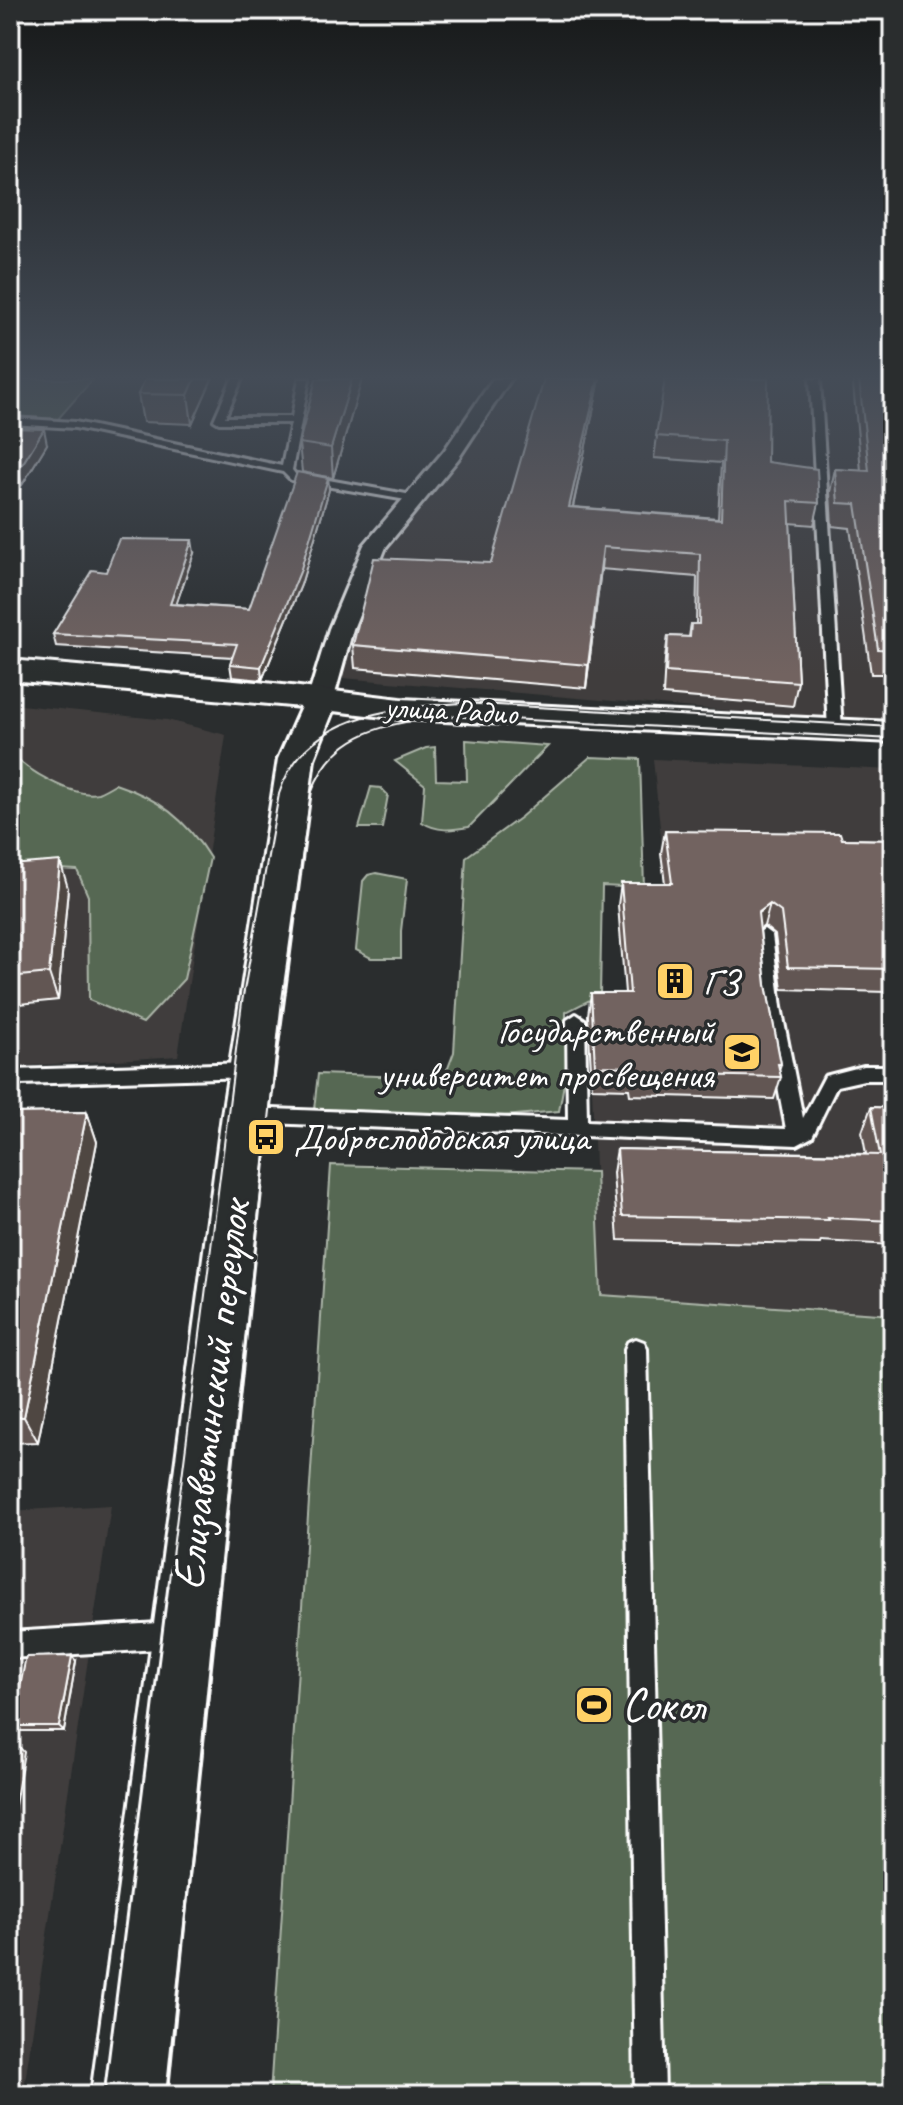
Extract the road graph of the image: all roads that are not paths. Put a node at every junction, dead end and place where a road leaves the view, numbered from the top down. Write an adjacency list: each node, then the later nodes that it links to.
1 (292, 477): 4 (lane)
2 (431, 477): 4 (street)
3 (821, 477): 7 (lane)
4 (412, 498): 6 (street)
5 (10, 670): 6 (street, улица Радио)
6 (320, 701): 7 (street, улица Радио); 13 (street, Елизаветинский переулок)
7 (835, 730): 8 (street, улица Радио)
8 (893, 732)
9 (764, 935): 15 (lane)
10 (576, 1020): 14 (lane)
11 (893, 1073): 15 (lane)
12 (10, 1086): 13 (lane)
13 (248, 1093): 14 (lane); 17 (street, Елизаветинский переулок)
14 (578, 1129): 15 (lane)
15 (797, 1137)
16 (636, 1349): 20 (lane)
17 (182, 1634): 18 (lane); 19 (street, Елизаветинский переулок)
18 (10, 1645)
19 (128, 2095)
20 (650, 2095)

